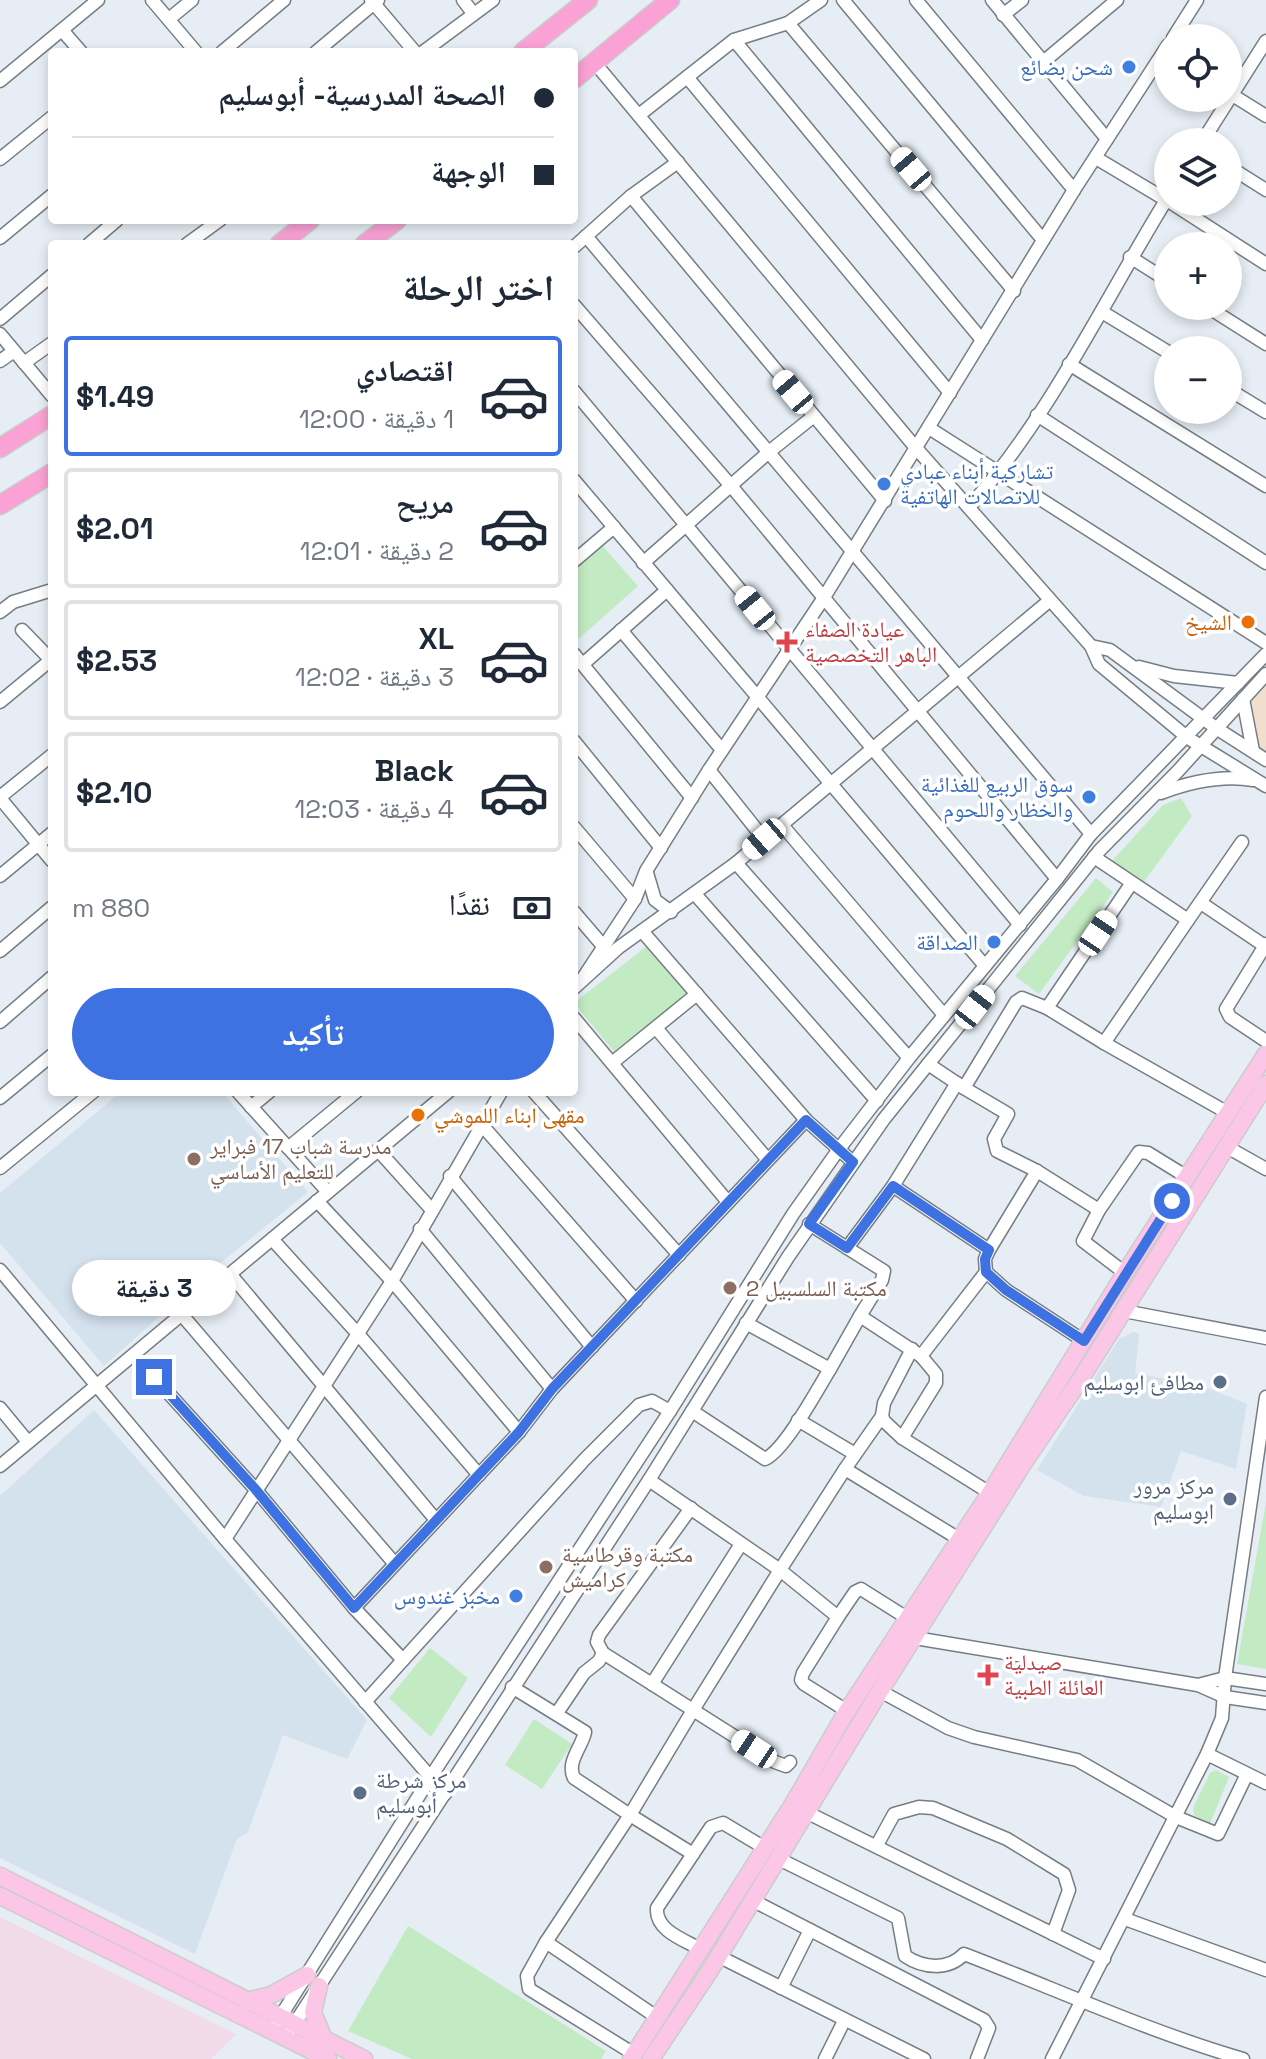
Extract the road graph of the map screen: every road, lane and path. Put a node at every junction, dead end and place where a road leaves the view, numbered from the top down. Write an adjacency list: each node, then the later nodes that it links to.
1 (98, 0): 22 (street)
2 (152, 0): 19 (street)
3 (192, 0): 19 (street)
4 (284, 0): 27 (street)
5 (463, 0): 17 (street)
6 (493, 0): 17 (street)
7 (588, 0): 31 (highway)
8 (670, 0): 32 (highway)
9 (821, 0): 20 (street)
10 (843, 0): 65 (street)
11 (916, 0): 48 (street)
12 (992, 0): 18 (street)
13 (1022, 0): 18 (street)
14 (1117, 0): 33 (street)
15 (1197, 0): 21 (street)
16 (374, 1): 28 (street); 29 (street)
17 (473, 13): 30 (street)
18 (1003, 15): 33 (street)
19 (169, 19): 26 (street)
20 (788, 23): 23 (street); 71 (street)
21 (1182, 24)
22 (62, 30): 25 (street); 37 (street)
23 (734, 40): 36 (street); 77 (street)
24 (1265, 46): 38 (street)
25 (78, 48)
26 (193, 48)
27 (227, 48)
28 (321, 48)
29 (412, 48)
30 (428, 48)
31 (528, 48)
32 (594, 62): 35 (highway); 40 (street)
33 (1042, 63): 43 (street)
34 (1154, 67): 43 (street)
35 (578, 76)
36 (687, 77): 40 (street); 86 (street)
37 (0, 81)
38 (1242, 83)
39 (1242, 101): 41 (street)
40 (639, 115): 46 (street)
41 (1266, 116)
42 (48, 120): 45 (street)
43 (1107, 139): 44 (street)
44 (1096, 158): 48 (street); 50 (street)
45 (0, 159)
46 (678, 162): 51 (street); 95 (street)
47 (1242, 175): 49 (street)
48 (1074, 190): 65 (street)
49 (1266, 190)
50 (1154, 192)
51 (631, 196): 59 (street); 91 (street)
52 (48, 198): 60 (street)
53 (1157, 216): 67 (street)
54 (1192, 216): 68 (street)
55 (112, 224): 61 (street)
56 (214, 224): 62 (street)
57 (305, 224): 63 (highway)
58 (392, 224): 64 (highway)
59 (586, 236): 66 (street); 96 (street)
60 (0, 238)
61 (94, 240)
62 (192, 240)
63 (285, 240)
64 (370, 240)
65 (1043, 240): 71 (street)
66 (578, 243)
67 (1130, 257): 69 (street); 73 (street)
68 (1266, 264)
69 (1154, 272)
70 (48, 278): 74 (street)
71 (1014, 291): 77 (street)
72 (578, 310): 103 (street)
73 (1102, 312): 78 (street); 84 (street)
74 (0, 319)
75 (1228, 320): 79 (street)
76 (0, 334): 81 (street)
77 (982, 340): 86 (street)
78 (1154, 344)
79 (1266, 344)
80 (48, 346): 83 (street)
81 (14, 351): 82 (street); 83 (street)
82 (0, 361)
83 (24, 363): 85 (street)
84 (1069, 364): 90 (street); 102 (street)
85 (48, 391)
86 (950, 393): 93 (street)
87 (578, 396): 107 (street)
88 (1242, 397): 89 (street)
89 (1266, 412)
90 (1037, 415): 97 (street); 112 (street)
91 (814, 416): 96 (street); 104 (street)
92 (48, 418): 94 (highway)
93 (929, 428): 95 (street); 97 (street)
94 (0, 448)
95 (916, 448): 104 (street); 106 (street)
96 (770, 451): 103 (street); 109 (street)
97 (999, 474): 106 (street); 120 (street)
98 (48, 475): 100 (highway)
99 (48, 483): 100 (street)
100 (32, 485): 105 (highway)
101 (578, 485): 108 (street)
102 (1266, 486)
103 (732, 487): 107 (street); 115 (street)
104 (885, 501): 109 (street)
105 (0, 505)
106 (969, 507): 116 (street)
107 (686, 525): 111 (street); 122 (street)
108 (614, 527): 110 (street); 111 (street)
109 (851, 551): 115 (street); 129 (street)
110 (578, 558)
111 (643, 563): 113 (street)
112 (1266, 563)
113 (667, 590): 119 (street); 132 (street)
114 (48, 591): 117 (street)
115 (823, 599): 122 (street); 134 (street)
116 (1049, 601): 121 (street); 129 (street)
117 (0, 612)
118 (22, 630): 124 (street)
119 (621, 630): 125 (street); 141 (street)
120 (1266, 643)
121 (1091, 646): 127 (street); 137 (street)
122 (789, 650): 132 (street); 140 (street)
123 (1266, 654): 130 (street)
124 (48, 656)
125 (578, 659): 150 (street)
126 (48, 663): 131 (street)
127 (1133, 666): 130 (street); 135 (street)
128 (1266, 674): 133 (street)
129 (957, 677): 134 (street); 153 (street)
130 (1238, 683): 135 (street)
131 (1, 698)
132 (757, 699): 141 (street); 147 (street)
133 (1243, 699): 136 (street); 142 (street)
134 (918, 713): 140 (street); 164 (street)
135 (1205, 719): 136 (street); 137 (street)
136 (1216, 728): 139 (street); 142 (street)
137 (1188, 738): 139 (street); 153 (street)
138 (578, 746): 158 (street)
139 (1200, 746): 146 (street); 148 (street)
140 (873, 749): 147 (street); 173 (street)
141 (722, 750): 145 (street)
142 (1253, 751): 144 (street)
143 (48, 758): 149 (street)
144 (1266, 760)
145 (709, 770): 150 (street); 155 (street)
146 (1261, 783): 148 (street)
147 (831, 785): 151 (street); 178 (street)
148 (1154, 796): 160 (street)
149 (0, 797): 157 (street)
150 (692, 798): 158 (street)
151 (782, 825): 155 (street); 184 (street)
152 (578, 832): 167 (street)
153 (1091, 834): 164 (street)
154 (48, 836): 157 (street)
155 (764, 839): 161 (street)
156 (1242, 842): 168 (street)
157 (37, 845): 159 (street); 163 (street)
158 (661, 848): 162 (street)
159 (48, 857)
160 (1094, 857): 165 (street); 194 (street)
161 (736, 863): 166 (street); 192 (street)
162 (646, 871): 167 (street); 170 (street)
163 (0, 876)
164 (1057, 879): 173 (street)
165 (1131, 884): 172 (street); 183 (street)
166 (695, 894): 170 (street); 206 (street)
167 (635, 899): 176 (street)
168 (1201, 903): 172 (street); 175 (street)
169 (48, 910): 177 (street)
170 (671, 912): 174 (street)
171 (578, 917): 176 (street)
172 (1188, 920): 189 (street)
173 (1020, 925): 178 (street)
174 (642, 931): 181 (street); 182 (street)
175 (1265, 945): 188 (street)
176 (604, 947): 180 (street)
177 (0, 951)
178 (985, 966): 184 (street)
179 (48, 980): 185 (street)
180 (578, 984)
181 (578, 984)
182 (697, 994): 187 (street); 209 (street)
183 (1047, 1008): 189 (street); 196 (street)
184 (944, 1015): 192 (street)
185 (0, 1022)
186 (578, 1023): 193 (street)
187 (656, 1028): 193 (street); 215 (street)
188 (1266, 1041)
189 (1104, 1043): 208 (street)
190 (1266, 1054): 205 (main road)
191 (48, 1058): 204 (street)
192 (909, 1058): 206 (street)
193 (612, 1063): 225 (street)
194 (928, 1064): 196 (street); 216 (street)
195 (1266, 1084): 205 (main road)
196 (960, 1086): 219 (street); 222 (street)
197 (88, 1096): 217 (street)
198 (241, 1096): 207 (street)
199 (264, 1096): 207 (street)
200 (351, 1096): 212 (street)
201 (443, 1096): 214 (street)
202 (498, 1096): 210 (street)
203 (538, 1096): 233 (street)
204 (0, 1098)
205 (1246, 1100): 208 (main road); 211 (main road)
206 (877, 1101): 213 (street)
207 (251, 1107): 212 (street)
208 (1228, 1113): 221 (main road)
209 (806, 1120): 213 (street); 215 (street)
210 (481, 1124): 220 (street); 239 (street)
211 (1227, 1147): 218 (street); 240 (main road)
212 (288, 1148): 223 (street)
213 (839, 1149): 216 (street); 257 (street)
214 (378, 1150): 223 (street); 226 (street)
215 (768, 1160): 225 (street)
216 (853, 1162): 228 (street)
217 (0, 1168)
218 (1266, 1169)
219 (1037, 1171): 227 (street); 232 (street)
220 (450, 1176): 226 (street); 247 (street)
221 (1187, 1177): 227 (street); 236 (main road)
222 (893, 1186): 231 (street); 232 (street)
223 (328, 1192): 224 (street)
224 (317, 1201): 230 (street); 238 (street)
225 (728, 1202): 233 (street)
226 (431, 1209): 229 (street)
227 (1099, 1210): 236 (street)
228 (809, 1224): 231 (street); 243 (street)
229 (420, 1229): 238 (street); 254 (street)
230 (272, 1239): 237 (street); 244 (street)
231 (847, 1248): 242 (street)
232 (989, 1250): 235 (street)
233 (679, 1255): 239 (street)
234 (0, 1270): 252 (street)
235 (986, 1272): 246 (street); 248 (street)
236 (1125, 1273): 246 (main road)
237 (231, 1275): 241 (street); 253 (street)
238 (392, 1281): 244 (street); 261 (street)
239 (636, 1301): 247 (street)
240 (1124, 1311): 245 (street); 251 (main road)
241 (182, 1315): 249 (street); 262 (street)
242 (860, 1316): 248 (street); 250 (street)
243 (746, 1323): 250 (street); 258 (street)
244 (358, 1334): 253 (street); 268 (street)
245 (1266, 1338)
246 (1084, 1341): 251 (main road)
247 (592, 1347): 254 (street)
248 (916, 1352): 259 (street); 263 (street)
249 (134, 1355): 252 (street); 270 (street)
250 (830, 1369): 260 (street)
251 (1075, 1373): 271 (main road); 284 (main road)
252 (96, 1386): 264 (street); 274 (street)
253 (324, 1388): 262 (street); 273 (street)
254 (552, 1389): 261 (street)
255 (1266, 1397): 287 (street)
256 (0, 1408): 264 (street)
257 (670, 1411): 279 (street); 286 (street)
258 (692, 1411): 260 (street); 269 (street)
259 (882, 1416): 263 (street); 265 (street)
260 (798, 1420): 265 (street)
261 (519, 1432): 268 (street)
262 (289, 1438): 270 (street); 277 (street)
263 (902, 1438): 271 (street)
264 (28, 1442): 266 (street)
265 (855, 1454): 267 (street)
266 (0, 1466)
267 (845, 1469): 275 (street); 278 (street)
268 (479, 1475): 273 (street)
269 (649, 1480): 272 (street); 280 (street)
270 (256, 1490): 274 (street); 281 (street)
271 (990, 1493): 275 (main road)
272 (691, 1508): 276 (street); 285 (street)
273 (436, 1520): 277 (street)
274 (225, 1539): 294 (street)
275 (959, 1539): 283 (main road)
276 (741, 1544): 278 (street); 288 (street)
277 (395, 1564): 281 (street)
278 (780, 1570): 282 (street); 296 (street)
279 (549, 1595): 280 (street); 303 (street)
280 (566, 1605): 291 (street)
281 (354, 1608): 286 (street)
282 (838, 1617): 283 (street); 297 (street)
283 (907, 1618): 297 (main road)
284 (915, 1638): 290 (street); 292 (main road)
285 (603, 1653): 288 (street); 298 (street)
286 (403, 1660): 294 (street)
287 (1225, 1678): 289 (street); 290 (street); 293 (street)
288 (652, 1684): 296 (street)
289 (1266, 1684)
290 (1198, 1685): 293 (street)
291 (512, 1687): 298 (street); 305 (street)
292 (880, 1691): 301 (main road); 308 (street)
293 (1225, 1697): 295 (street); 299 (street)
294 (365, 1702): 303 (street)
295 (1266, 1703)
296 (693, 1710): 300 (street); 307 (street)
297 (847, 1711): 301 (main road)
298 (557, 1713): 307 (street)
299 (1207, 1754): 302 (street); 308 (street)
300 (790, 1762)
301 (822, 1770): 306 (main road); 310 (main road)
302 (1247, 1774): 304 (street); 308 (street)
303 (430, 1778): 305 (street); 322 (street)
304 (1266, 1783)
305 (445, 1794): 322 (street)
306 (806, 1812): 309 (street); 310 (main road)
307 (630, 1815): 311 (street); 318 (street)
308 (1176, 1817): 315 (street)
309 (877, 1845): 317 (street); 317 (street)
310 (771, 1853): 311 (street); 314 (main road); 320 (main road); 324 (street)
311 (693, 1854): 320 (street)
312 (0, 1876): 325 (main road)
313 (0, 1896): 328 (main road)
314 (752, 1900): 316 (street); 320 (main road)
315 (1125, 1919): 319 (street); 321 (street)
316 (810, 1930): 323 (street); 336 (street)
317 (1053, 1934): 319 (street)
318 (546, 1942): 326 (street); 330 (street)
319 (1104, 1959): 324 (street)
320 (706, 1960): 323 (street); 326 (main road); 333 (main road)
321 (1266, 1970)
322 (313, 1980): 325 (main road); 328 (street); 329 (main road)
323 (781, 1988): 327 (street)
324 (1082, 1999): 337 (street); 338 (street)
325 (247, 2001): 328 (main road)
326 (658, 2018): 330 (main road)
327 (844, 2021): 334 (street); 335 (street)
328 (283, 2028): 329 (main road); 331 (main road)
329 (324, 2039): 332 (main road)
330 (632, 2057)
331 (328, 2059)
332 (364, 2059)
333 (651, 2059)
334 (825, 2059)
335 (924, 2059)
336 (977, 2059)
337 (1052, 2059)
338 (1243, 2059)

